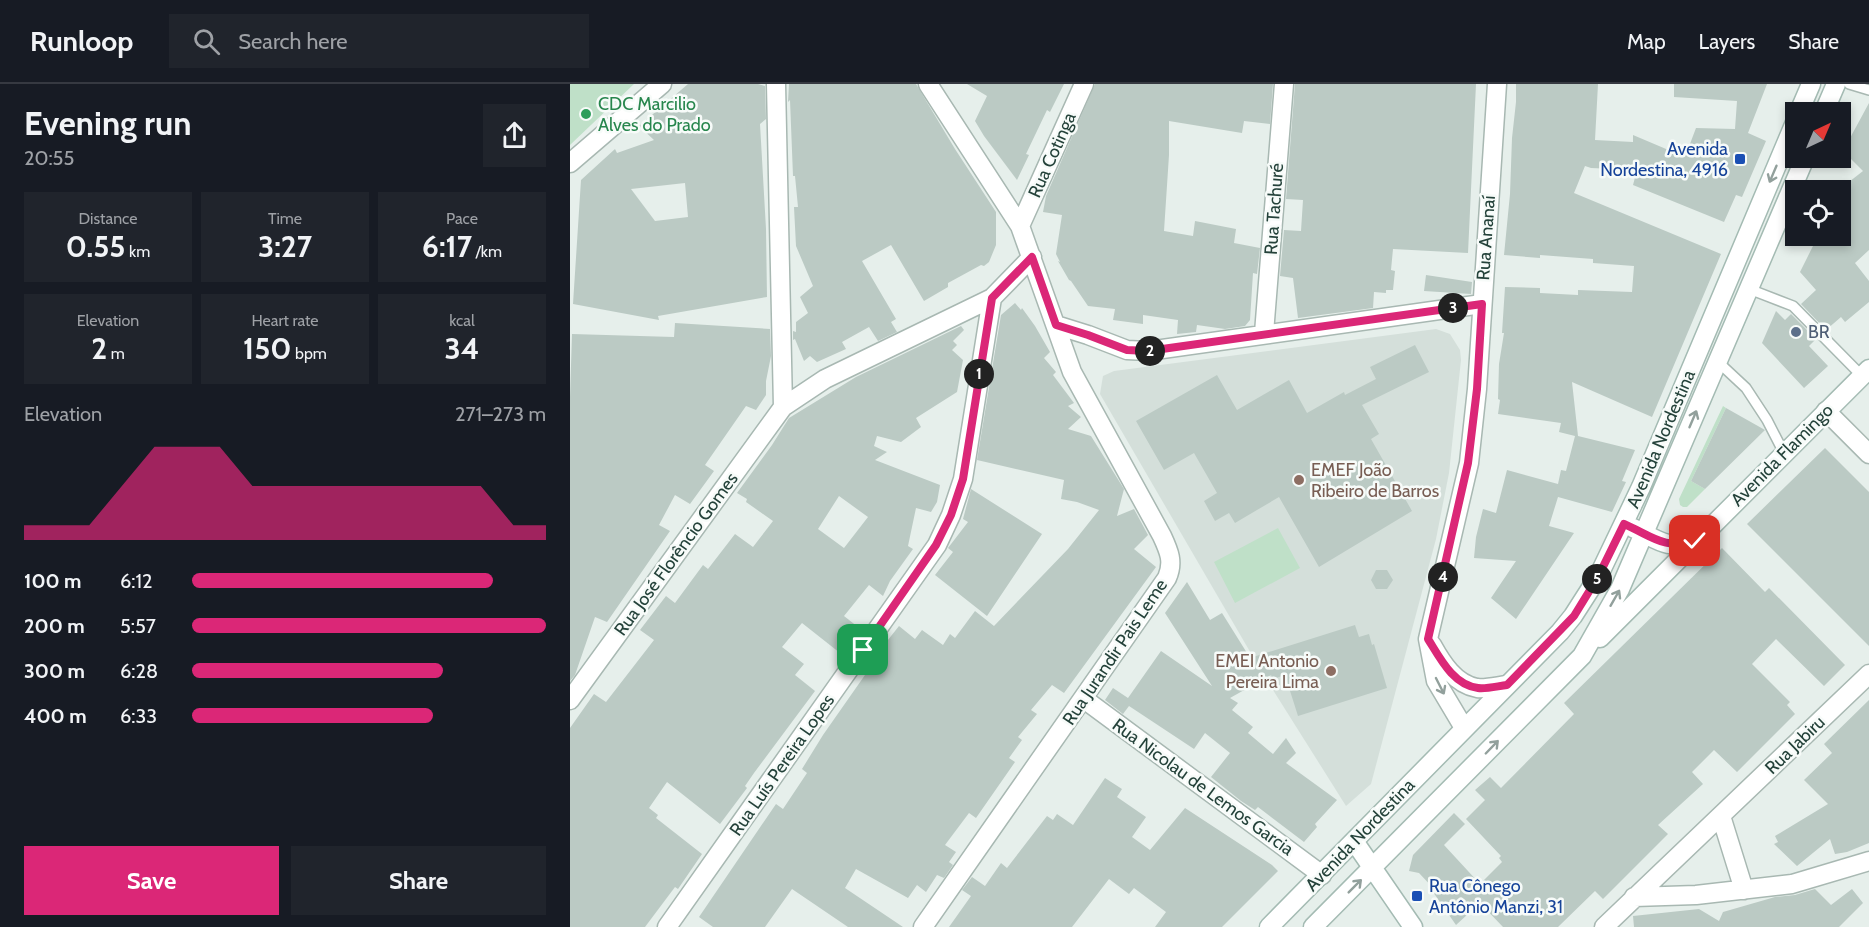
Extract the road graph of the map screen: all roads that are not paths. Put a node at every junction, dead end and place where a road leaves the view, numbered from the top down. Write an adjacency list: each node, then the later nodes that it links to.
1 (662, 84): 14 (street)
2 (776, 84): 25 (street)
3 (928, 84): 16 (street, Rua Jurandir Pais Leme)
4 (1084, 84): 16 (street, Rua Cotinga)
5 (1284, 84): 22 (street, Rua Tachuré)
6 (1497, 84): 20 (street, Rua Ananaí)
7 (1811, 84): 11 (street)
8 (1836, 84): 12 (street)
9 (1849, 84): 10 (lane)
10 (1869, 90)
11 (1803, 102)
12 (1828, 102)
13 (1785, 146): 29 (street, Avenida Nordestina, one-way to 29)
14 (570, 163)
15 (1800, 168): 18 (street, Avenida Nordestina)
16 (1020, 226): 17 (street, Rua Jurandir Pais Leme)
17 (1032, 257): 19 (street, Rua José Florêncio Gomes); 21 (street, Rua Jurandir Pais Leme)
18 (1749, 289): 23 (street, Avenida Nordestina); 24 (lane)
19 (992, 298): 25 (street, Rua José Florêncio Gomes); 46 (street, Rua Luís Pereira Lopes)
20 (1482, 304): 22 (street); 32 (street, Rua Ananaí)
21 (1056, 325): 22 (street); 36 (street, Rua Jurandir Pais Leme)
22 (1264, 333)
23 (1718, 361): 27 (lane); 30 (street, Avenida Nordestina, one-way to 23)
24 (1865, 373): 26 (street, Avenida Flamingo)
25 (783, 407): 37 (street, Rua José Florêncio Gomes)
26 (1826, 411): 27 (street, Avenida Flamingo); 28 (street)
27 (1784, 453): 31 (street, Avenida Flamingo)
28 (1869, 454)
29 (1624, 524): 30 (street); 35 (street, Avenida Nordestina)
30 (1644, 533): 31 (street); 33 (street, Avenida Nordestina, one-way to 30)
31 (1695, 541): 33 (street, Avenida Flamingo)
32 (1428, 639): 35 (street); 38 (street, Rua Ananaí, one-way to 38)
33 (1582, 656): 42 (street, Avenida Nordestina, one-way to 33)
34 (1869, 674): 39 (street, Rua Jabiru)
35 (1507, 685): 38 (street, Avenida Nordestina)
36 (1084, 699): 43 (street, Rua Nicolau de Lemos Garcia); 47 (street, Rua Jurandir Pais Leme)
37 (570, 700)
38 (1464, 728): 40 (street, Avenida Nordestina)
39 (1721, 816): 44 (street); 45 (street, Rua Jabiru)
40 (1354, 841): 42 (street); 43 (street, Avenida Nordestina)
41 (1869, 861): 44 (street)
42 (1373, 869): 49 (street, Avenida Nordestina, one-way to 42); 50 (street)
43 (1322, 875): 48 (street, Avenida Nordestina)
44 (1744, 890): 45 (street)
45 (1634, 897): 51 (street, Rua Jabiru)
46 (667, 927)
47 (923, 927)
48 (1269, 927)
49 (1313, 927)
50 (1413, 927)
51 (1604, 927)

